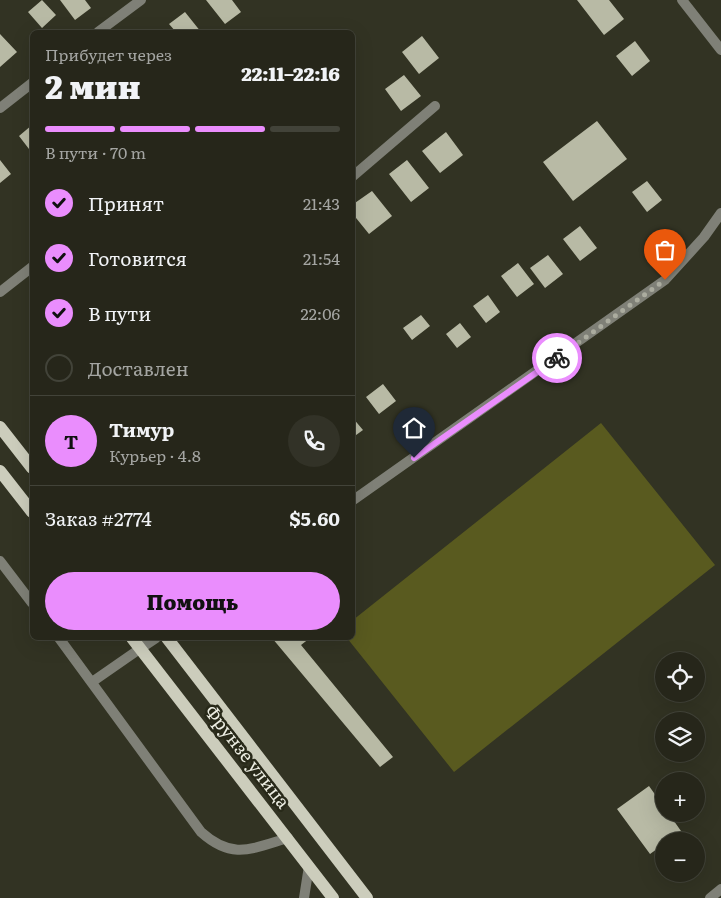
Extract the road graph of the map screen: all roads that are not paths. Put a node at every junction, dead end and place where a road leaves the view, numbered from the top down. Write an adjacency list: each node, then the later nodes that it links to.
1 (141, 0): 3 (street)
2 (682, 0): 4 (street)
3 (101, 30)
4 (721, 50)
5 (30, 85): 7 (street)
6 (435, 106): 8 (street)
7 (0, 108)
8 (355, 174)
9 (721, 213): 15 (street)
10 (30, 270): 11 (street)
11 (0, 292)
12 (0, 427): 13 (main road)
13 (30, 465)
14 (0, 471): 16 (main road)
15 (355, 499)
16 (30, 509)
17 (0, 561): 18 (street)
18 (30, 599)
19 (60, 640): 24 (street)
20 (134, 640): 23 (main road, Фрунзе улица)
21 (153, 640): 23 (street)
22 (168, 640): 30 (main road, Фрунзе улица)
23 (141, 648): 24 (street); 25 (main road, Фрунзе улица)
24 (92, 682): 25 (street)
25 (288, 838): 26 (main road, Фрунзе улица)
26 (309, 866): 28 (street); 29 (main road, Фрунзе улица)
27 (721, 889): 31 (street)
28 (304, 898)
29 (333, 898)
30 (367, 898)
31 (710, 898)

